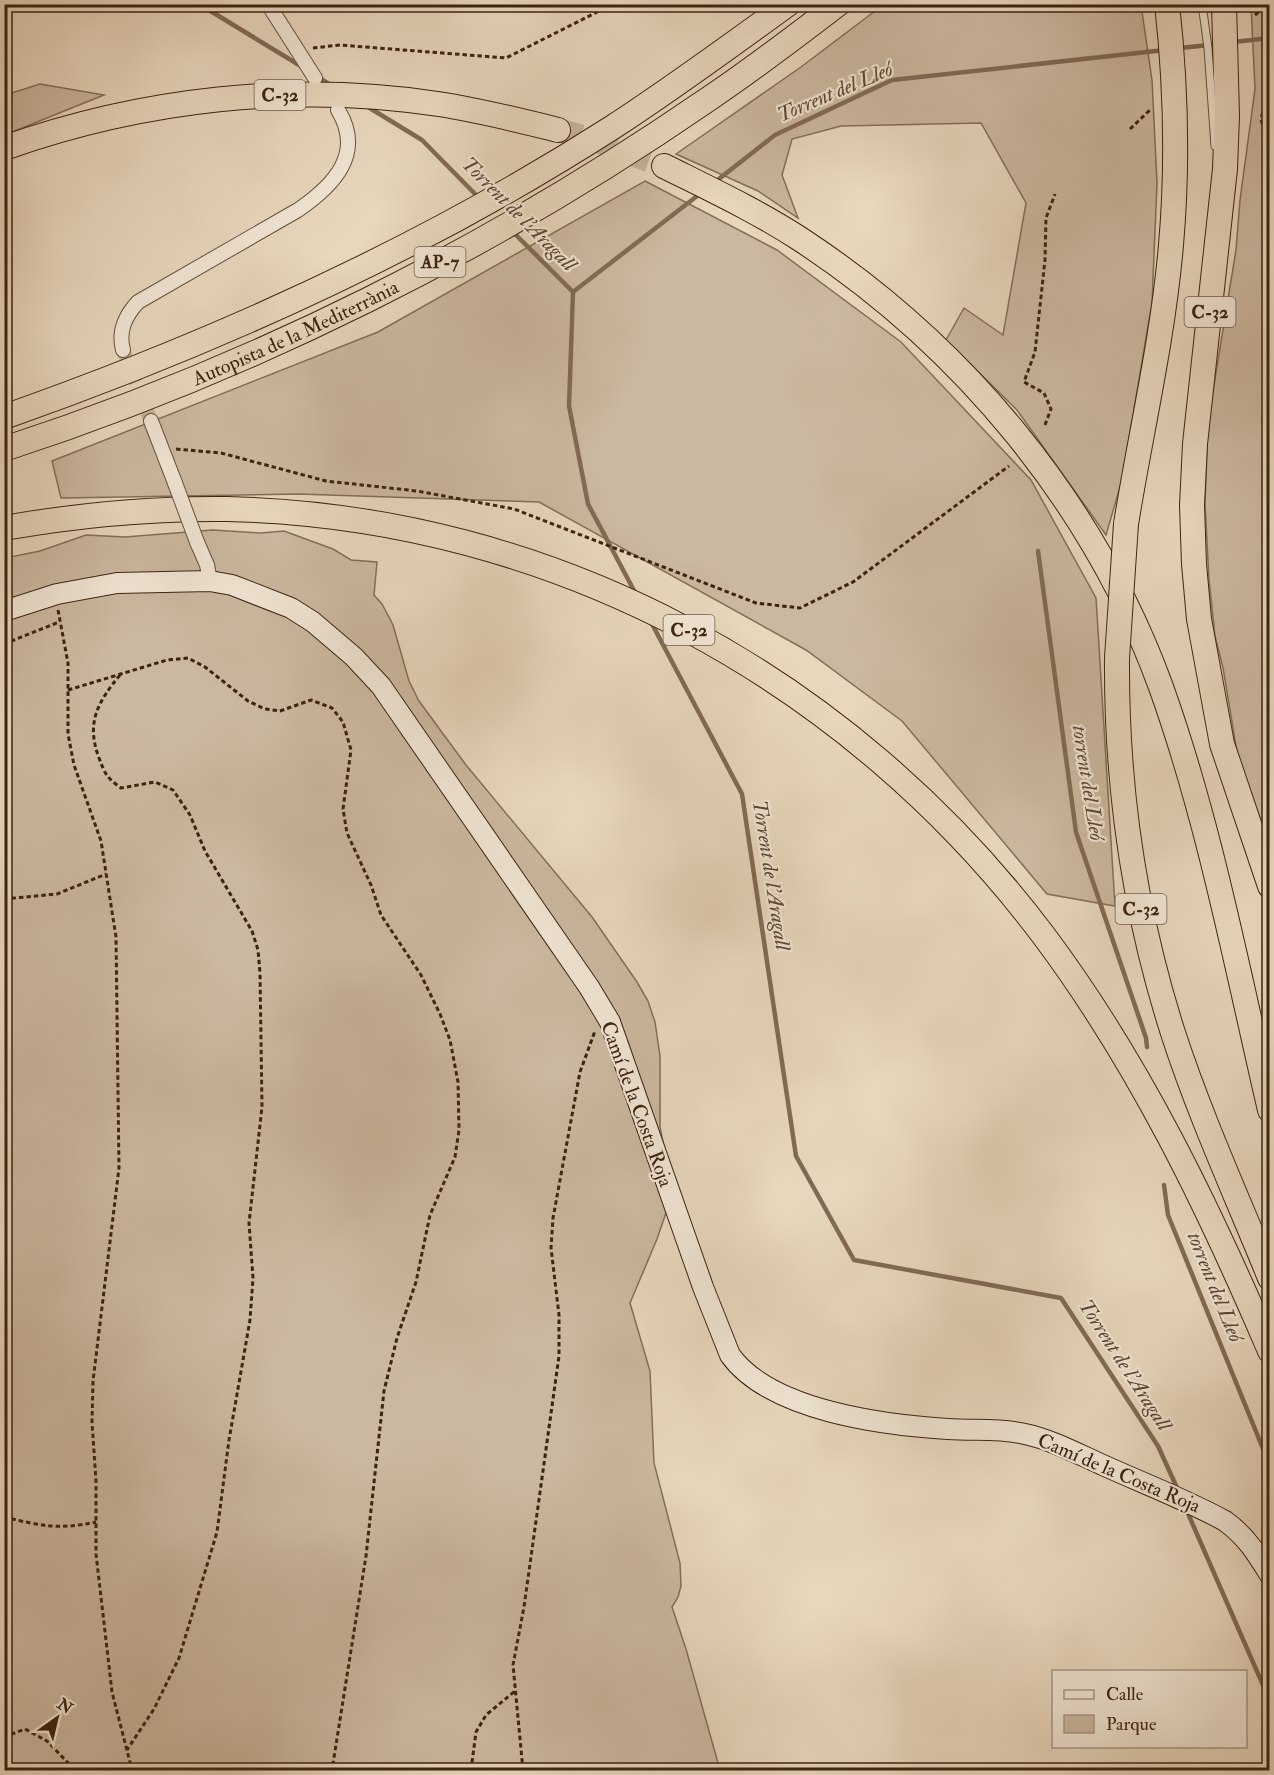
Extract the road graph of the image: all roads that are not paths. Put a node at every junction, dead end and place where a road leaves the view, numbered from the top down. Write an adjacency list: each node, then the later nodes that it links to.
1 (268, 4): 7 (street)
2 (788, 4): 16 (highway, Autopista de la Mediterrània / AP-7)
3 (838, 4): 18 (highway, Autopista de la Mediterrània / AP-7)
4 (1167, 4): 24 (highway, C-32, bridge)
5 (1202, 4): 11 (lane)
6 (1224, 4): 14 (highway, C-32)
7 (315, 78)
8 (338, 110): 15 (street)
9 (558, 130): 10 (highway, C-32)
10 (4, 148)
11 (1215, 152)
12 (664, 166): 23 (highway)
13 (1216, 174): 14 (lane)
14 (1218, 242): 22 (highway, C-32)
15 (123, 350)
16 (4, 417)
17 (151, 421): 20 (street, bridge)
18 (4, 449)
19 (4, 528): 25 (highway, C-32)
20 (210, 581): 21 (street, Camí de la Costa Roja); 26 (street, Camí de la Costa Roja)
21 (4, 611)
22 (1269, 886)
23 (1269, 1110)
24 (1269, 1278)
25 (1269, 1351)
26 (1269, 1575)

